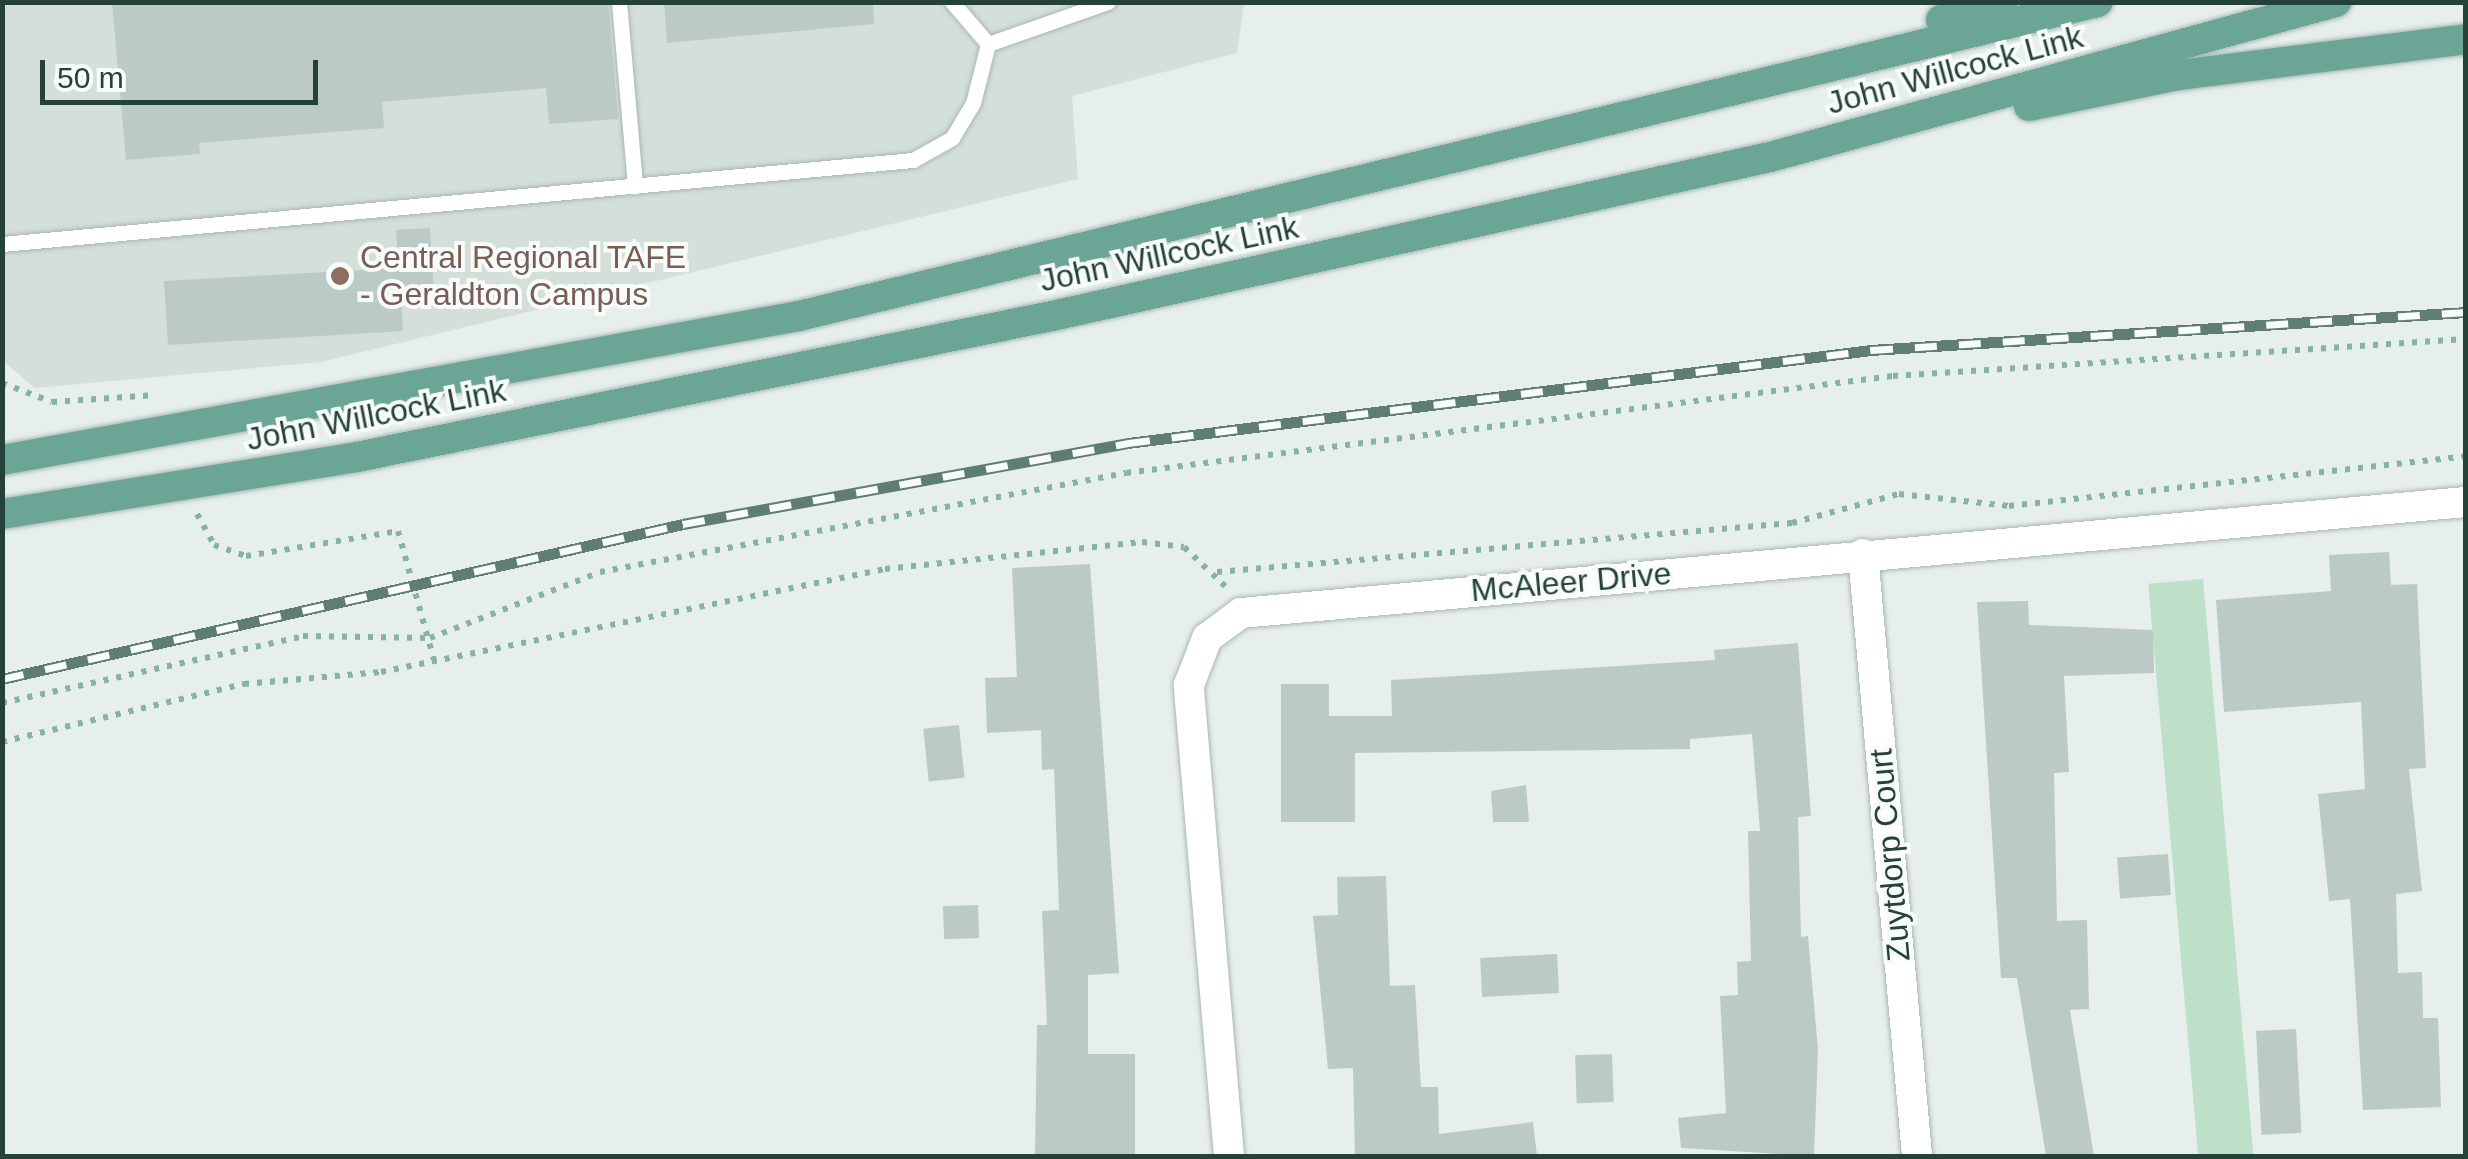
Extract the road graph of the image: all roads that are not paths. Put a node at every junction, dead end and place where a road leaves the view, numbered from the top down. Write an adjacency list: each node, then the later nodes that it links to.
1 (619, 2): 11 (lane)
2 (952, 2): 8 (lane)
3 (1108, 2): 8 (lane)
4 (2002, 2): 9 (main road)
5 (2098, 2): 9 (main road, John Willcock Link)
6 (2336, 2): 10 (main road, John Willcock Link)
7 (2466, 40): 10 (main road)
8 (988, 44): 11 (lane)
9 (1578, 126): 14 (main road, John Willcock Link)
10 (1770, 158): 17 (main road, John Willcock Link)
11 (635, 186): 12 (lane)
12 (2, 244)
13 (2, 442): 14 (main road)
14 (55, 452): 15 (main road, John Willcock Link)
15 (2, 460)
16 (2466, 502): 18 (street, McAleer Drive)
17 (2, 514)
18 (1863, 554): 19 (street, McAleer Drive); 20 (street, Zuytdorp Court)
19 (1229, 1156)
20 (1918, 1156)

